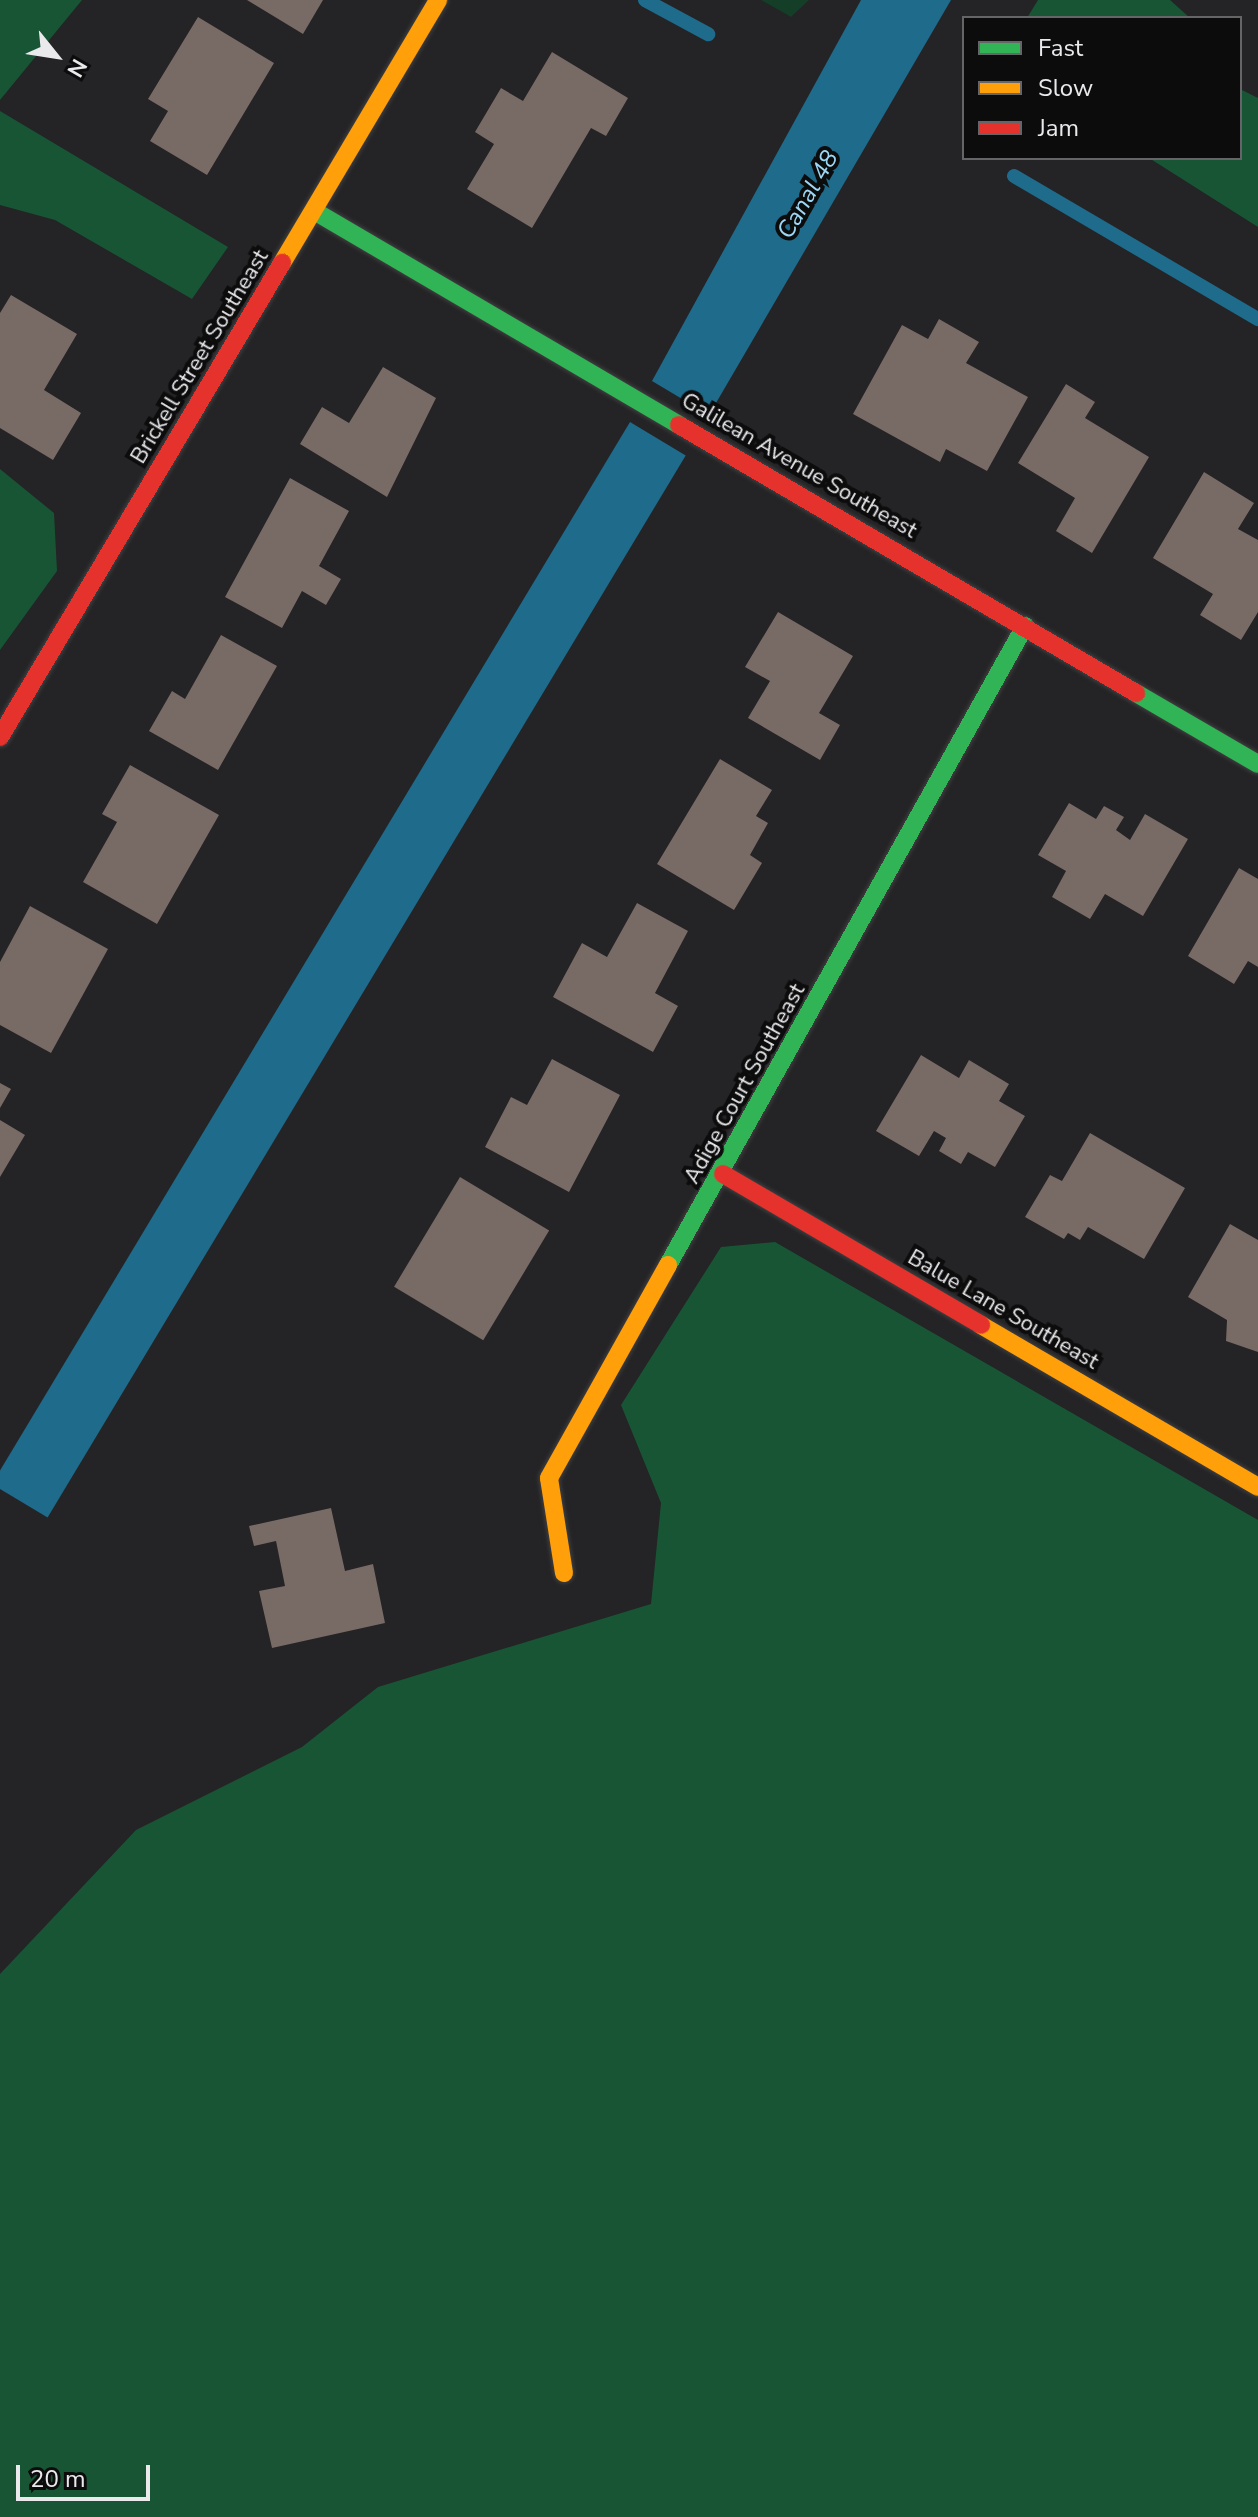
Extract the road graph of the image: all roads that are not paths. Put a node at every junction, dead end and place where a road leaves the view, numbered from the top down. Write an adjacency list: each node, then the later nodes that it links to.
1 (438, 0): 2 (street, Brickell Street Southeast)
2 (316, 212): 3 (street, Galilean Avenue Southeast); 4 (street, Brickell Street Southeast)
3 (1025, 626): 5 (street, Galilean Avenue Southeast); 6 (street, Adige Court Southeast)
4 (0, 737)
5 (1258, 764)
6 (723, 1174): 7 (street, Balue Lane Southeast); 8 (street, Adige Court Southeast)
7 (1258, 1487)
8 (564, 1573)

